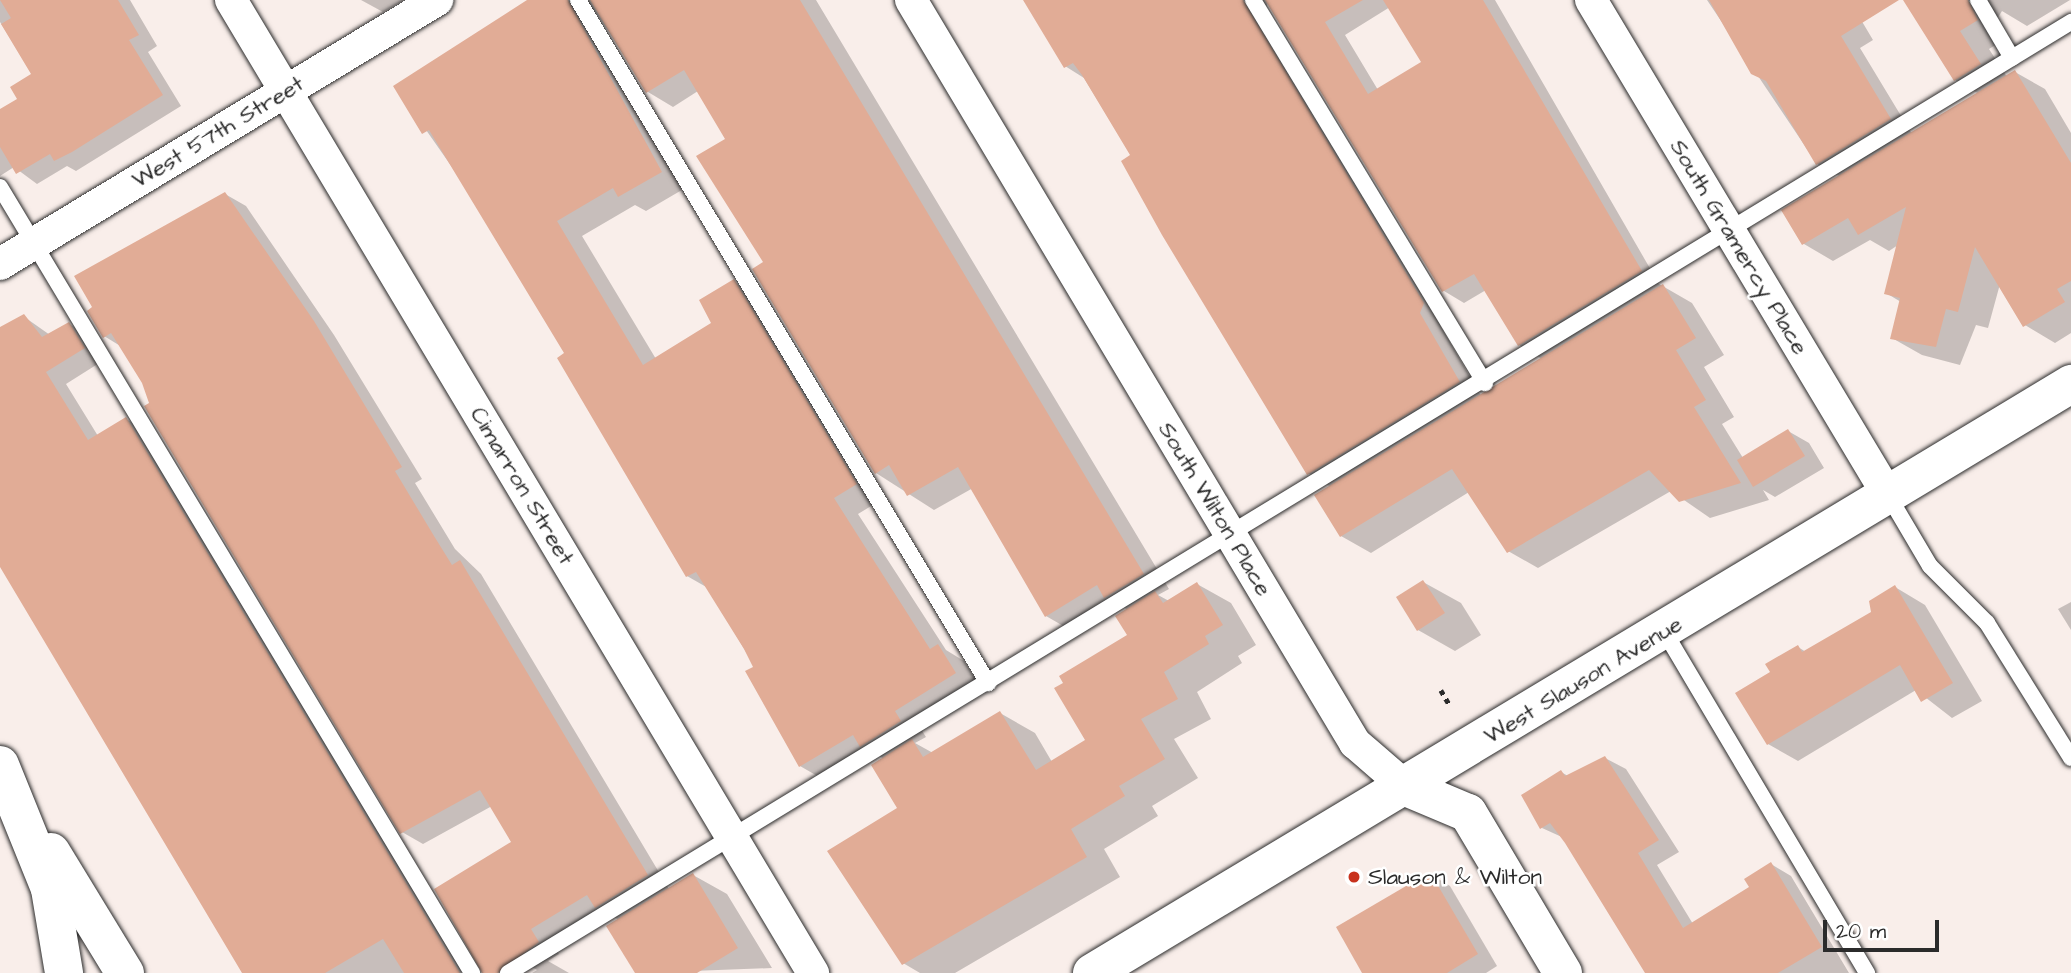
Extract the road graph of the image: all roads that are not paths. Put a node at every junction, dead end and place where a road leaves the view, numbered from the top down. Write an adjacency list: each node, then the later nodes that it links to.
1 (231, 0): 10 (street, Cimarron Street)
2 (437, 0): 10 (street, West 57th Street)
3 (578, 0): 20 (lane)
4 (911, 0): 18 (street, South Wilton Place)
5 (1253, 0): 15 (lane)
6 (1591, 0): 12 (street, South Gramercy Place)
7 (1978, 0): 9 (lane)
8 (2071, 22): 9 (lane)
9 (2012, 58): 12 (lane)
10 (286, 91): 13 (street, West 57th Street); 25 (street, Cimarron Street)
11 (0, 187): 13 (lane)
12 (1729, 229): 15 (lane); 17 (street, South Gramercy Place)
13 (34, 243): 14 (street, West 57th Street); 28 (lane)
14 (0, 264)
15 (1485, 383): 18 (lane)
16 (2071, 384): 17 (main road, West Slauson Avenue)
17 (1888, 495): 19 (main road, West Slauson Avenue); 21 (lane)
18 (1232, 536): 20 (lane); 23 (street, South Wilton Place)
19 (1664, 631): 23 (main road, West Slauson Avenue); 33 (lane)
20 (988, 683): 25 (lane)
21 (2071, 758)
22 (0, 765): 24 (main road)
23 (1406, 787): 31 (main road, West Slauson Avenue); 32 (main road, South Wilton Place)
24 (20, 803): 26 (main road); 27 (main road)
25 (732, 838): 29 (lane); 30 (street, Cimarron Street)
26 (64, 973)
27 (125, 973)
28 (472, 973)
29 (508, 973)
30 (813, 973)
31 (1092, 973)
32 (1563, 973)
33 (1867, 973)

